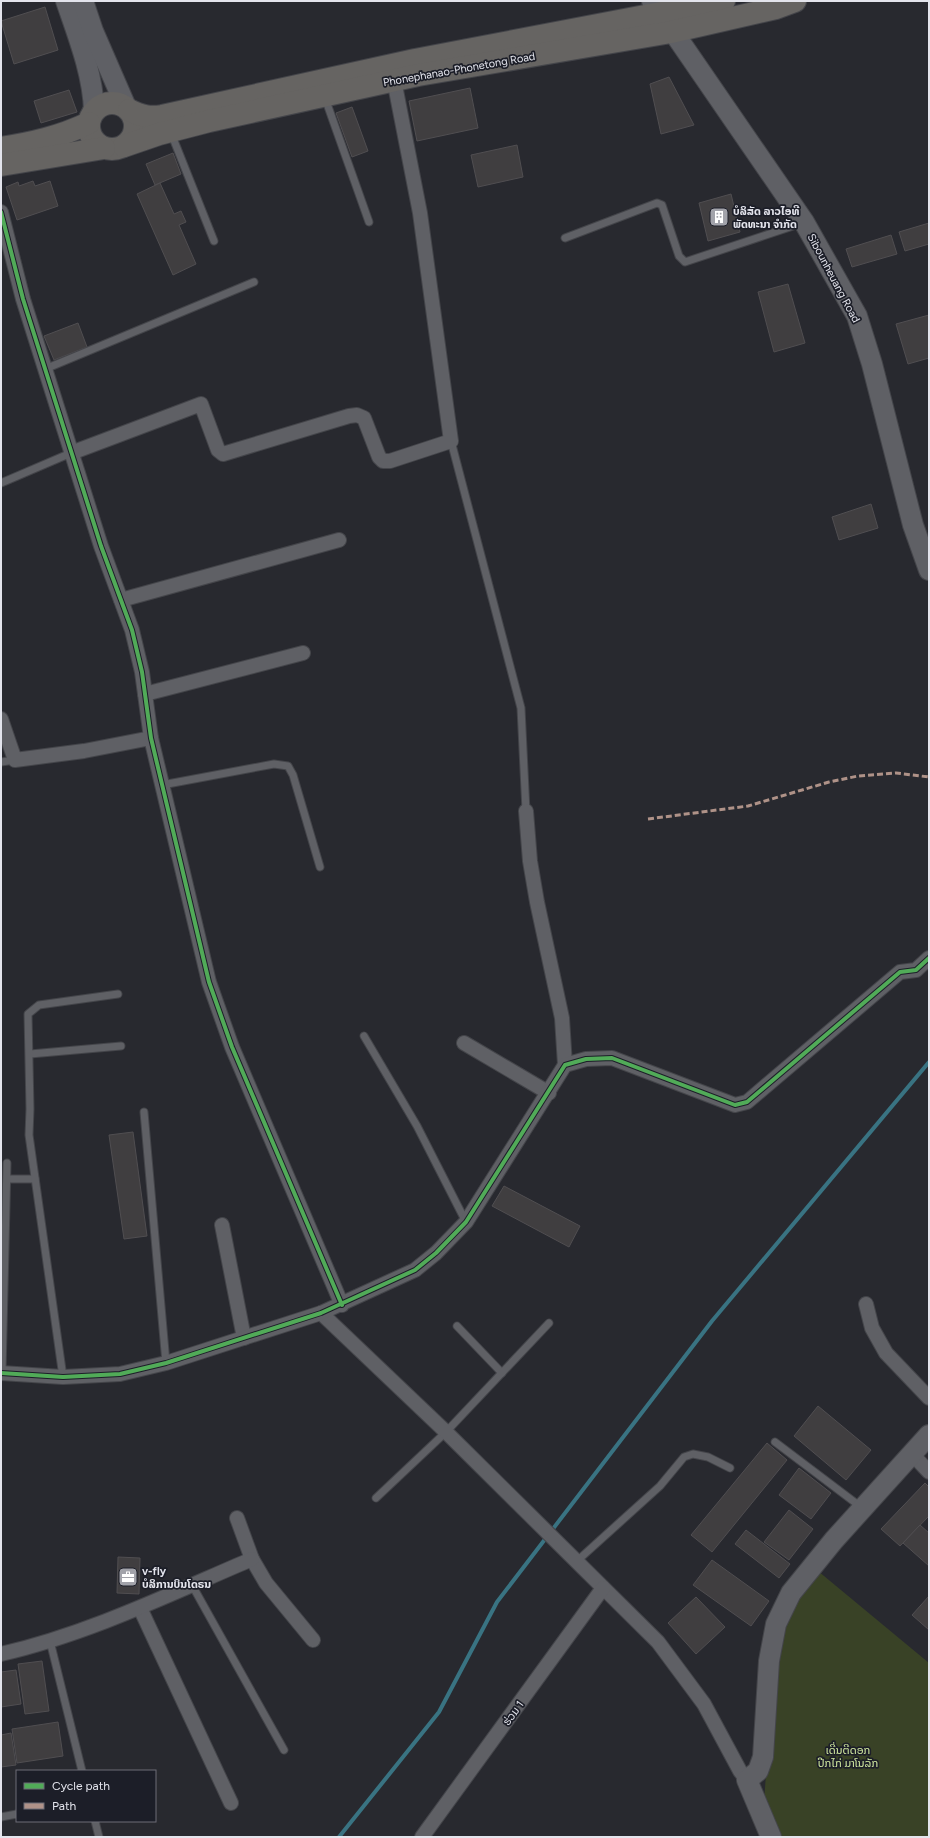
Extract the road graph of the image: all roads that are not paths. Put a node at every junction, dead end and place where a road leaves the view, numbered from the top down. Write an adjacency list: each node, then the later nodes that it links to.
1 (66, 1): 6 (street)
2 (83, 1): 6 (street)
3 (724, 1): 5 (main road, Phonephanao-Phonetong Road)
4 (795, 1): 7 (main road, Phonephanao-Phonetong Road)
5 (656, 7): 7 (street, Sibounheuang Road); 8 (main road, Phonephanao-Phonetong Road)
6 (84, 30): 11 (street); 12 (street)
7 (671, 32): 8 (main road, Phonephanao-Phonetong Road); 19 (street, Sibounheuang Road)
8 (416, 67): 9 (main road, Phonephanao-Phonetong Road); 11 (main road, Phonephanao-Phonetong Road)
9 (394, 80): 10 (main road, Phonephanao-Phonetong Road); 24 (street)
10 (324, 96): 13 (main road, Phonephanao-Phonetong Road); 18 (lane)
11 (128, 109): 12 (main road); 14 (main road)
12 (91, 117): 14 (main road); 15 (main road)
13 (170, 131): 14 (main road, Phonephanao-Phonetong Road); 21 (lane)
14 (114, 147): 16 (main road, Phonephanao-Phonetong Road)
15 (1, 148)
16 (1, 164)
17 (1, 212): 23 (street)
18 (369, 222)
19 (804, 222): 20 (lane); 28 (street, Sibounheuang Road)
20 (565, 238)
21 (214, 241)
22 (254, 282): 23 (lane)
23 (45, 369): 25 (street)
24 (451, 441): 25 (street); 37 (lane)
25 (71, 453): 26 (lane); 29 (street)
26 (1, 483)
27 (339, 540): 29 (street)
28 (929, 570)
29 (121, 600): 31 (street)
30 (302, 653): 31 (street)
31 (145, 694): 33 (street)
32 (1, 720): 34 (street)
33 (152, 738): 34 (street); 36 (street)
34 (15, 760): 35 (lane)
35 (1, 762)
36 (162, 785): 38 (lane); 54 (street)
37 (526, 811): 45 (street)
38 (320, 867)
39 (929, 958): 45 (street)
40 (118, 994): 44 (lane)
41 (364, 1036): 51 (lane)
42 (464, 1043): 46 (street)
43 (122, 1046): 44 (lane)
44 (30, 1054): 50 (lane)
45 (565, 1065): 46 (street)
46 (549, 1093): 51 (street)
47 (144, 1112): 59 (lane)
48 (7, 1162): 49 (lane)
49 (8, 1179): 50 (lane); 60 (lane)
50 (35, 1179): 62 (lane)
51 (466, 1222): 54 (street)
52 (222, 1225): 58 (street)
53 (866, 1304): 63 (street)
54 (342, 1305): 55 (street)
55 (321, 1312): 58 (street); 64 (street)
56 (549, 1323): 61 (lane)
57 (457, 1326): 61 (lane)
58 (244, 1338): 59 (street)
59 (166, 1363): 62 (street)
60 (2, 1373): 62 (street)
61 (502, 1373): 64 (lane)
62 (63, 1377)
63 (929, 1398)
64 (446, 1432): 70 (lane); 74 (street)
65 (929, 1435): 67 (street)
66 (775, 1442): 71 (lane)
67 (912, 1454): 69 (street); 71 (street)
68 (730, 1468): 74 (lane)
69 (929, 1472)
70 (376, 1498)
71 (863, 1508): 83 (street)
72 (237, 1518): 73 (street)
73 (252, 1559): 75 (street); 78 (street)
74 (577, 1561): 76 (street)
75 (192, 1585): 77 (street); 81 (lane)
76 (603, 1588): 83 (street); 89 (street, ຮ່ວມ 1)
77 (140, 1608): 79 (street); 84 (street)
78 (313, 1640)
79 (50, 1641): 80 (street); 82 (lane)
80 (1, 1654)
81 (284, 1750)
82 (82, 1770)
83 (748, 1780): 90 (street)
84 (231, 1803)
85 (16, 1814): 86 (lane)
86 (1, 1817)
87 (95, 1822): 88 (lane)
88 (99, 1837)
89 (422, 1837)
90 (771, 1837)

